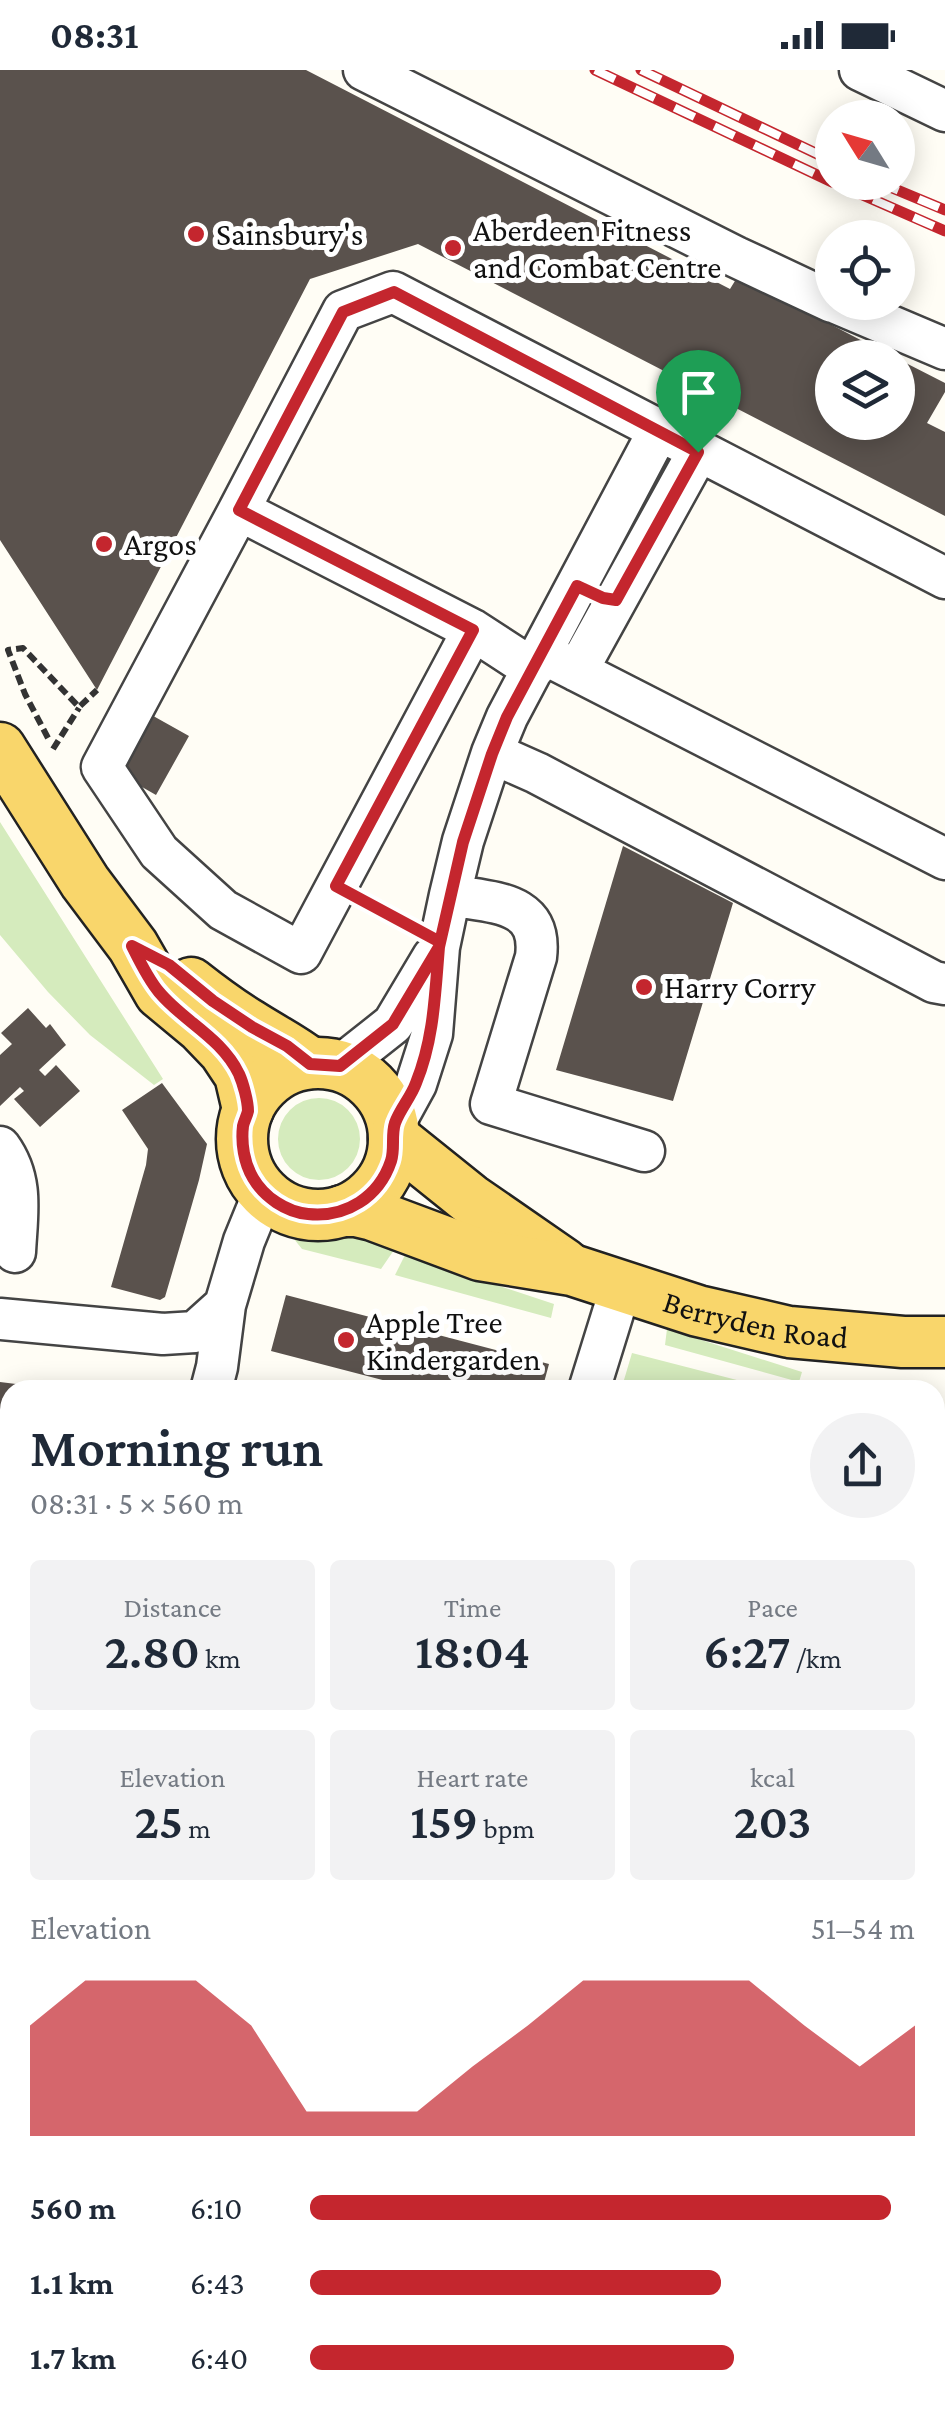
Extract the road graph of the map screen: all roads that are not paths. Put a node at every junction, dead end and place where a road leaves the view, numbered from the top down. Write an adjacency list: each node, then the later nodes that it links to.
1 (364, 70): 4 (street)
2 (860, 70): 3 (street)
3 (927, 92)
4 (815, 294)
5 (876, 320): 6 (street)
6 (945, 349)
7 (659, 430): 8 (street); 9 (street); 10 (street)
8 (698, 452): 11 (street); 12 (street)
9 (239, 510): 15 (street); 15 (street)
10 (616, 510): 11 (street); 13 (street)
11 (656, 526): 14 (street)
12 (945, 578)
13 (577, 586): 14 (street); 16 (street)
14 (616, 600): 17 (street)
15 (473, 630): 16 (street)
16 (537, 661): 17 (street); 19 (street)
17 (577, 671): 20 (street)
18 (0, 748): 23 (main road)
19 (492, 754): 21 (street); 24 (street)
20 (945, 859)
21 (450, 895): 22 (street); 29 (street)
22 (439, 944): 25 (street); 27 (street)
23 (132, 946): 25 (main road); 26 (main road)
24 (945, 984)
25 (325, 1065): 26 (main road); 27 (main road)
26 (248, 1110): 30 (main road)
27 (394, 1132): 31 (main road); 33 (main road, Berryden Road)
28 (0, 1147): 32 (street)
29 (644, 1151)
30 (264, 1192): 31 (main road); 35 (street)
31 (342, 1212): 33 (main road, Berryden Road)
32 (15, 1252)
33 (572, 1270): 34 (main road, Berryden Road)
34 (620, 1287): 37 (main road, Berryden Road); 39 (street)
35 (225, 1304): 36 (street); 38 (street)
36 (0, 1319)
37 (945, 1342)
38 (213, 1380)
39 (592, 1380)

